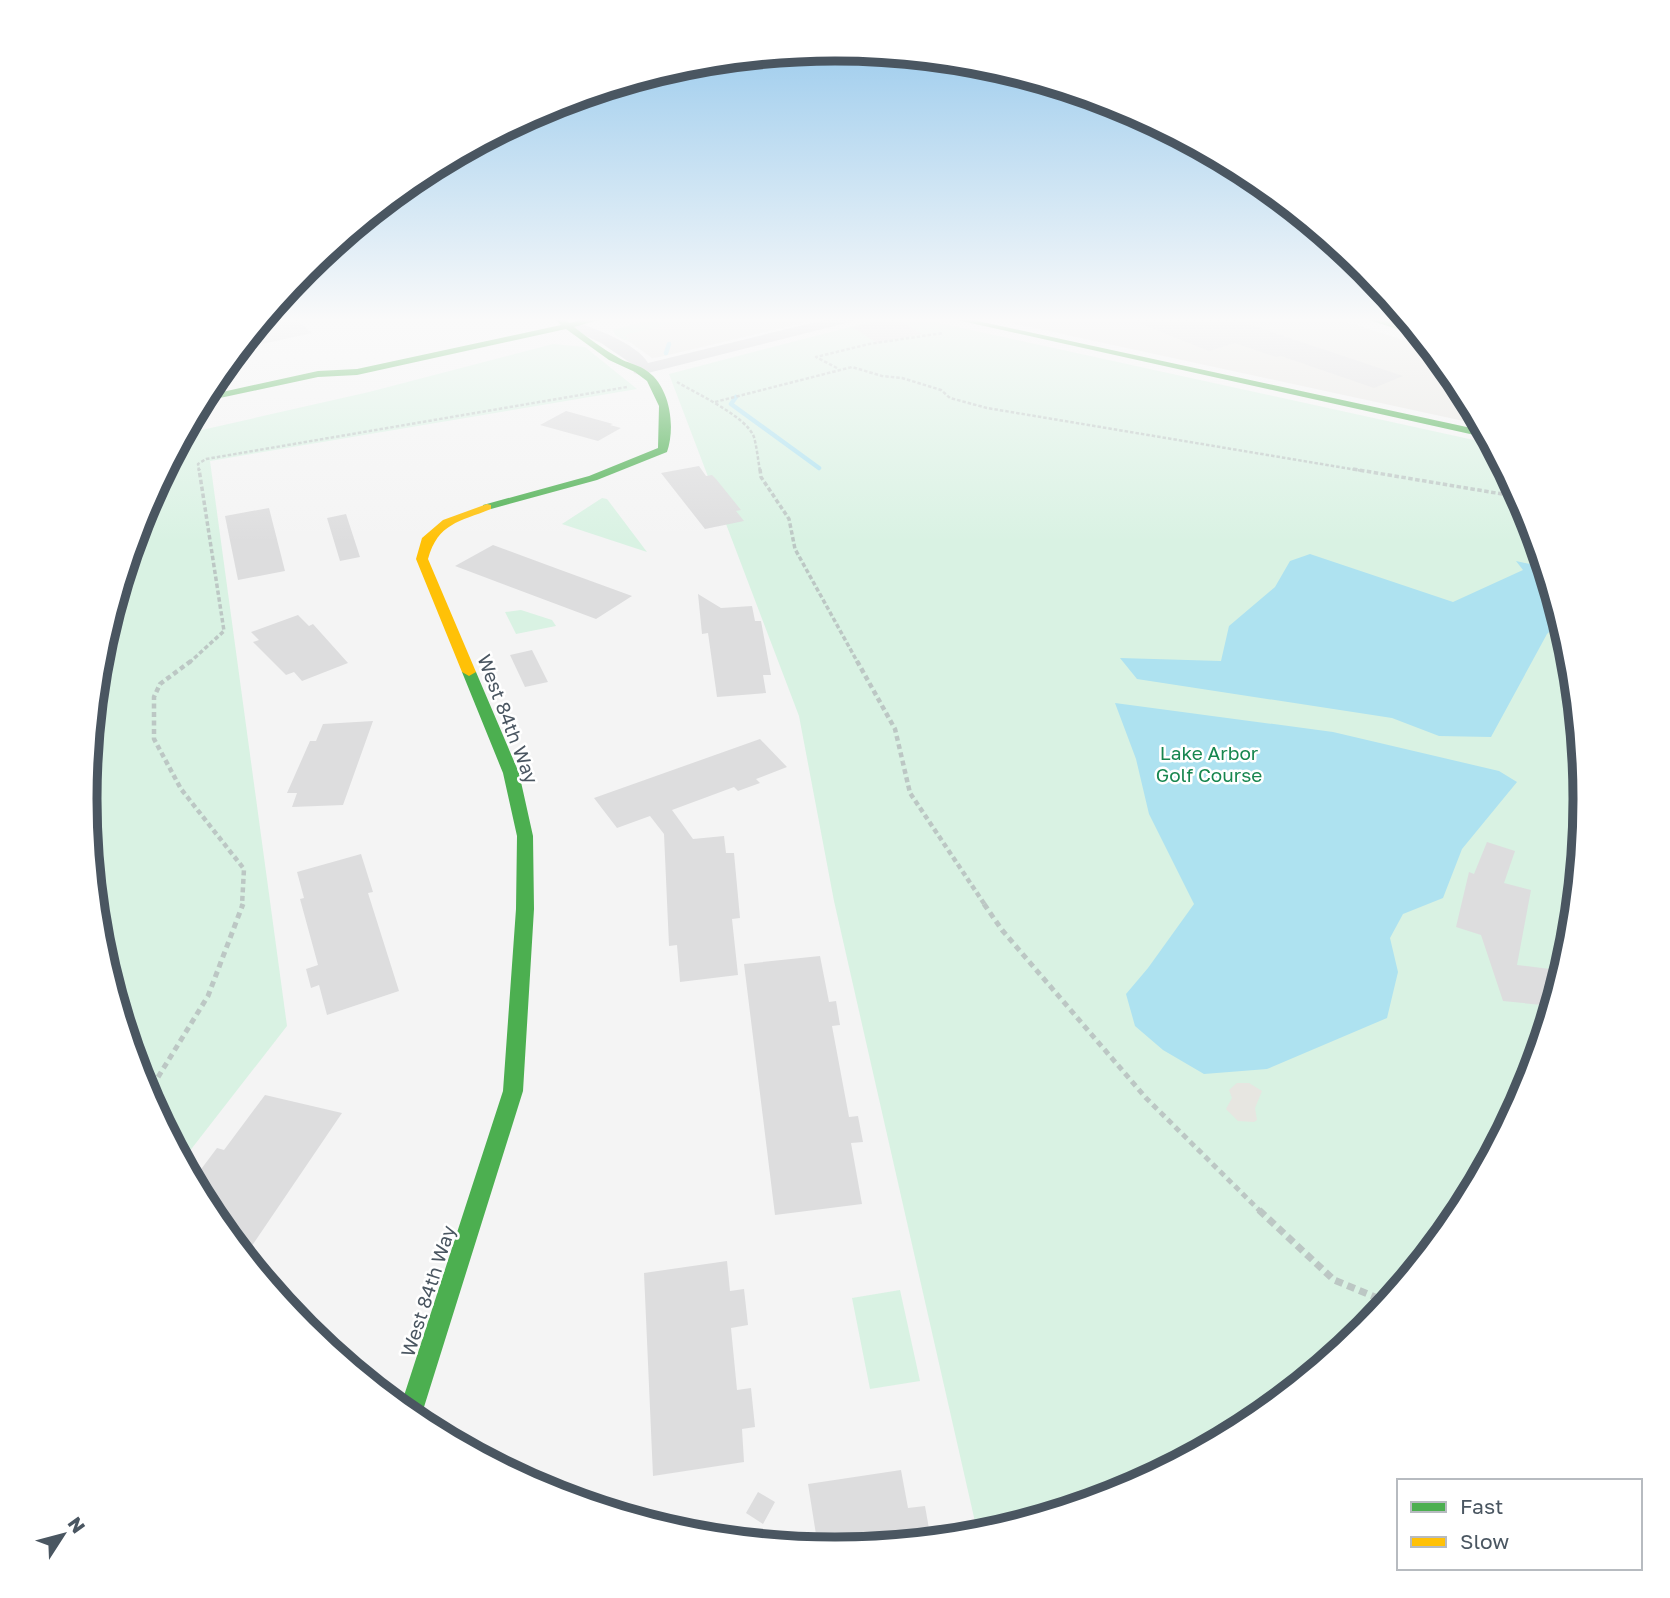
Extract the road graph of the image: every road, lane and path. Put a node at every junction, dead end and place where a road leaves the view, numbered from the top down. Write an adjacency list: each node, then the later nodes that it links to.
1 (289, 393): 9 (street)
2 (595, 393): 12 (path)
3 (661, 393): 14 (street, West 84th Way)
4 (699, 393): 8 (path)
5 (748, 393): 8 (path)
6 (943, 393): 11 (path)
7 (1292, 393): 10 (street)
8 (714, 402): 13 (path)
9 (209, 410)
10 (1475, 433)
11 (1507, 495)
12 (154, 1083)
13 (1378, 1298)
14 (414, 1404)

